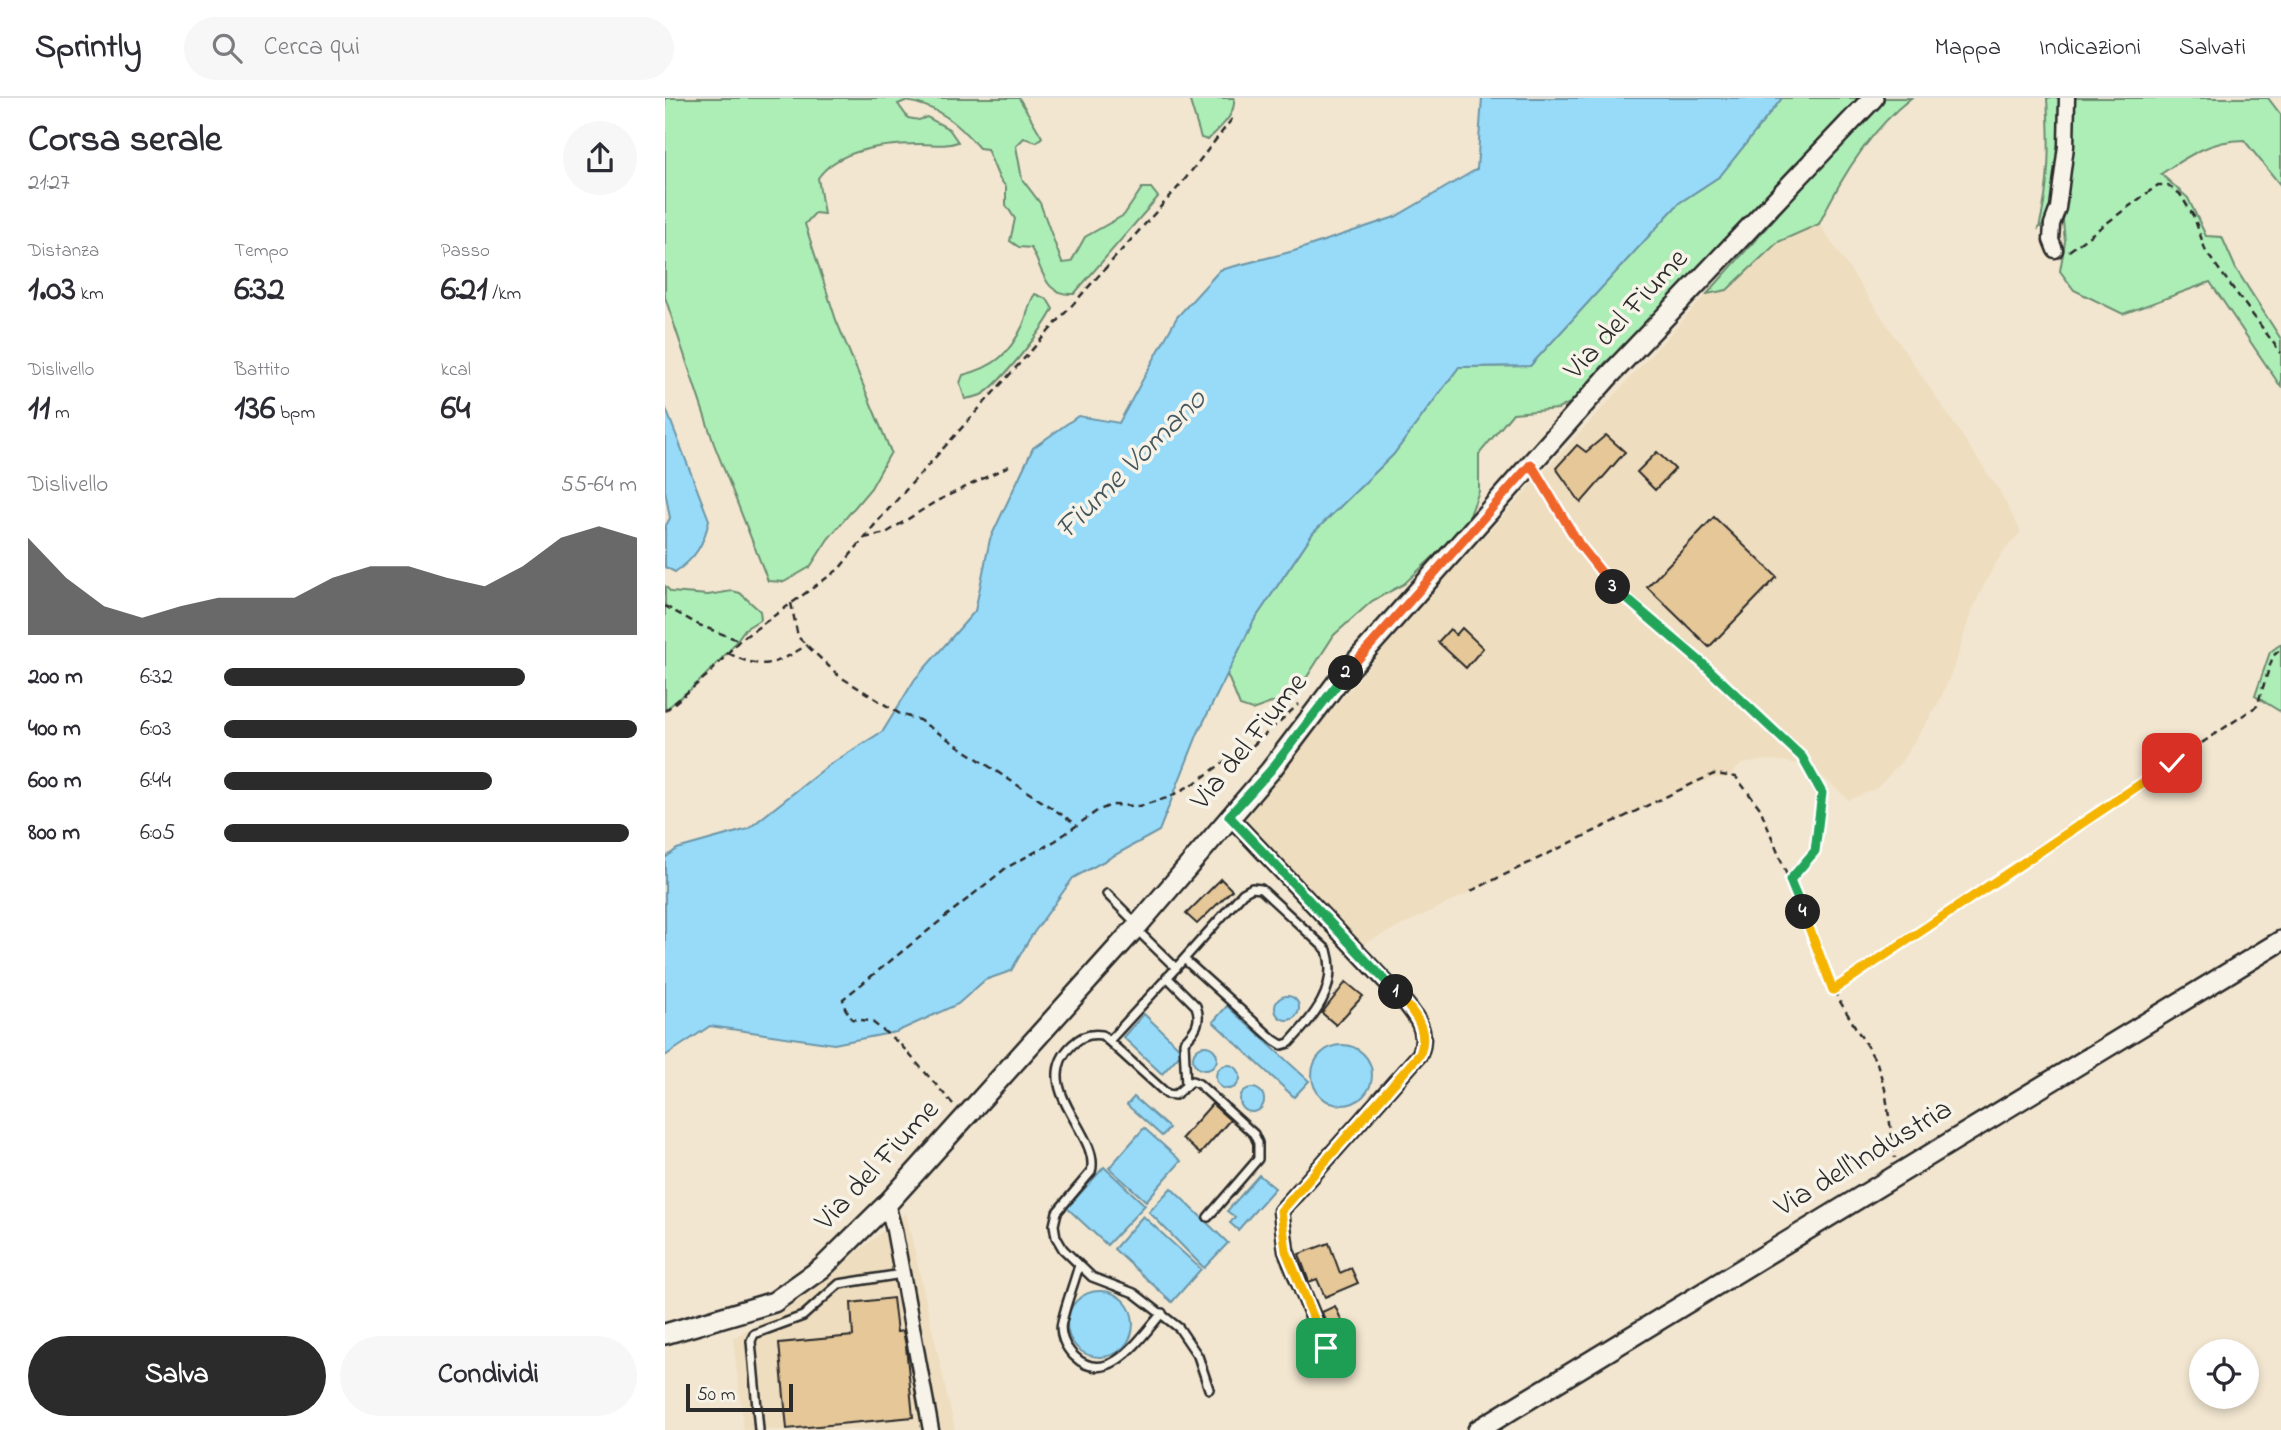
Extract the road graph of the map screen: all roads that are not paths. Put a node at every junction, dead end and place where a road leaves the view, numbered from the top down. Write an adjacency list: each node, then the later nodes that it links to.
1 (1873, 98): 4 (street, Via del Fiume)
2 (2067, 98): 3 (street)
3 (2055, 250)
4 (1229, 816): 6 (street, Via del Fiume); 19 (street)
5 (1107, 894): 6 (lane)
6 (1136, 927): 9 (lane); 13 (street, Via del Fiume)
7 (2281, 941): 23 (street, Via dell'Industria)
8 (1184, 959): 8 (lane); 9 (lane)
9 (1176, 968): 10 (lane)
10 (1167, 977): 11 (lane); 12 (lane)
11 (1109, 1041): 12 (lane); 15 (lane)
12 (1187, 1086): 14 (lane)
13 (887, 1204): 16 (street); 18 (street, Via del Fiume)
14 (1208, 1217)
15 (1079, 1265): 17 (lane); 17 (lane)
16 (902, 1274): 21 (lane); 22 (street)
17 (1162, 1313): 20 (lane)
18 (665, 1334)
19 (1326, 1348)
20 (1209, 1389)
21 (759, 1430)
22 (931, 1430)
23 (1478, 1430)

